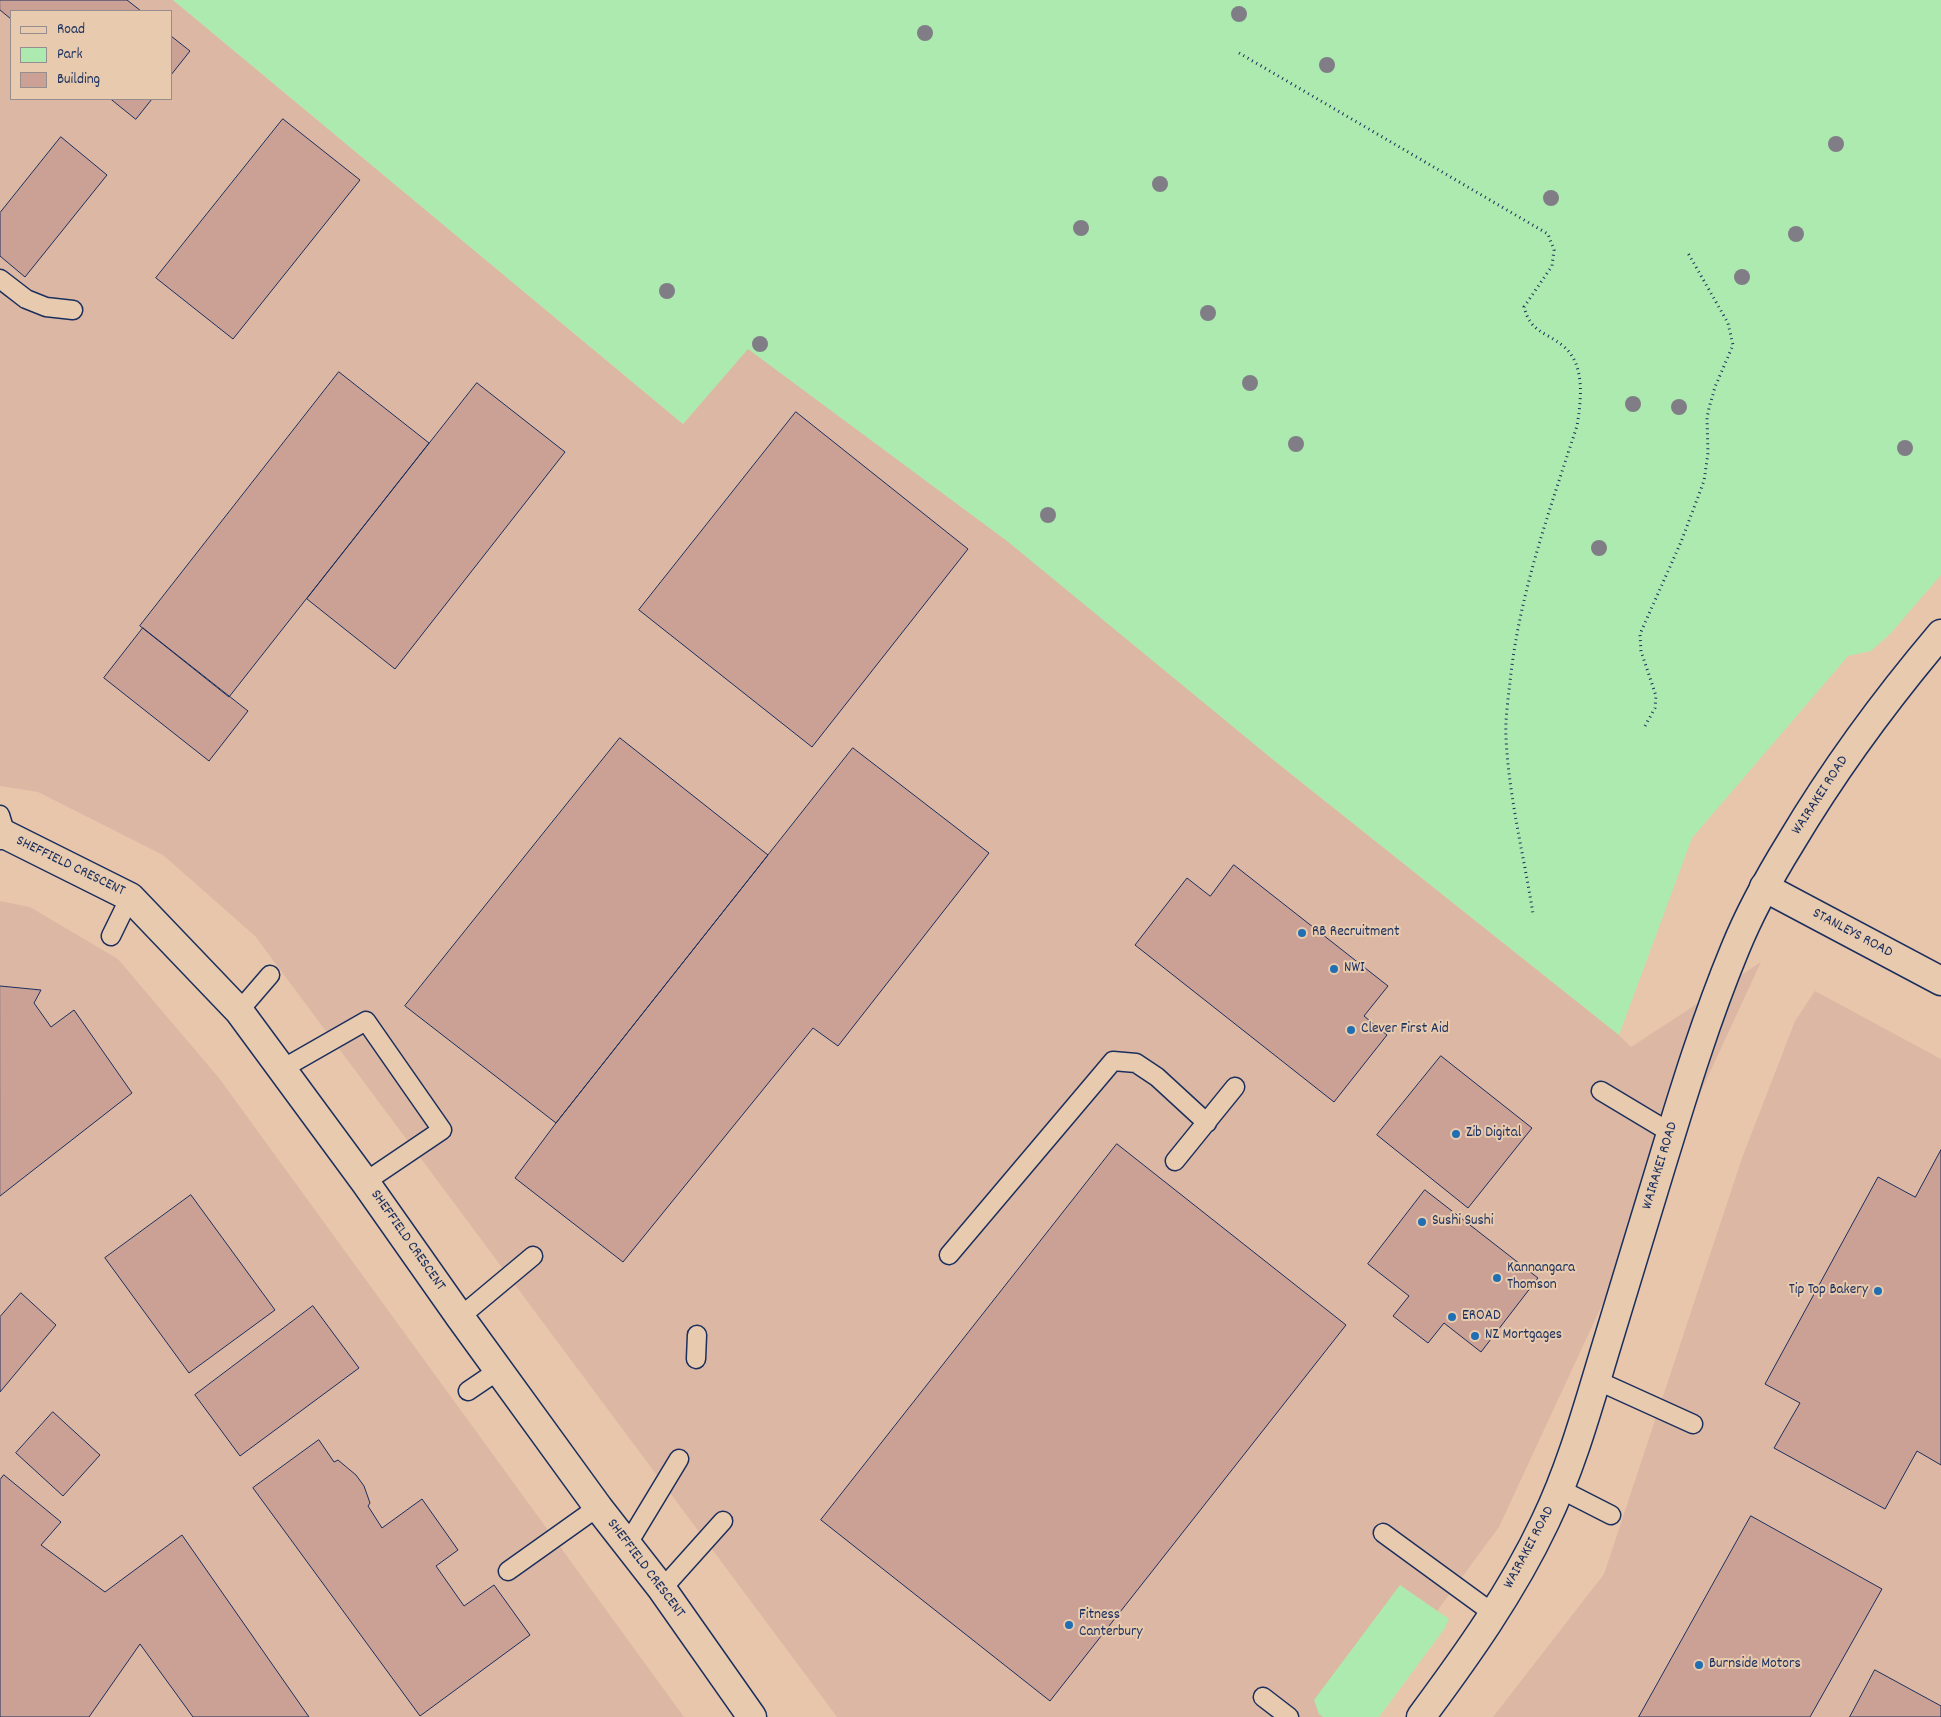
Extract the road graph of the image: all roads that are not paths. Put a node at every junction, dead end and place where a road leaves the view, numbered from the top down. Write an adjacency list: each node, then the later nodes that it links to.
1 (0, 279): 2 (lane)
2 (73, 310)
3 (1941, 634): 5 (street, WAIRAKEI ROAD)
4 (2, 828): 6 (street, SHEFFIELD CRESCENT)
5 (1764, 887): 9 (street, STANLEYS ROAD); 15 (street, WAIRAKEI ROAD)
6 (130, 897): 7 (lane); 10 (street, SHEFFIELD CRESCENT)
7 (111, 936)
8 (270, 975): 10 (lane)
9 (1941, 982)
10 (238, 1011): 11 (street, SHEFFIELD CRESCENT)
11 (282, 1069): 17 (street, SHEFFIELD CRESCENT); 17 (lane)
12 (1235, 1087): 14 (lane)
13 (1601, 1091): 15 (lane)
14 (1207, 1123): 16 (lane); 18 (lane)
15 (1671, 1133): 24 (street, WAIRAKEI ROAD)
16 (1175, 1161)
17 (365, 1182): 20 (street, SHEFFIELD CRESCENT)
18 (949, 1255)
19 (533, 1256): 20 (lane)
20 (460, 1317): 23 (street, SHEFFIELD CRESCENT)
21 (697, 1335): 22 (lane)
22 (696, 1359)
23 (499, 1370): 25 (lane); 29 (street, SHEFFIELD CRESCENT)
24 (1596, 1380): 26 (lane); 28 (street, WAIRAKEI ROAD)
25 (468, 1391)
26 (1694, 1424)
27 (679, 1459): 33 (lane)
28 (1560, 1489): 30 (lane); 36 (street, WAIRAKEI ROAD)
29 (598, 1507): 33 (street, SHEFFIELD CRESCENT); 34 (lane)
30 (1611, 1514)
31 (723, 1521): 35 (lane)
32 (1383, 1533): 36 (lane)
33 (627, 1545): 35 (street, SHEFFIELD CRESCENT)
34 (508, 1571)
35 (662, 1589): 38 (street, SHEFFIELD CRESCENT)
36 (1494, 1614): 40 (street, WAIRAKEI ROAD)
37 (1263, 1697): 39 (lane)
38 (752, 1717)
39 (1289, 1717)
40 (1421, 1717)

